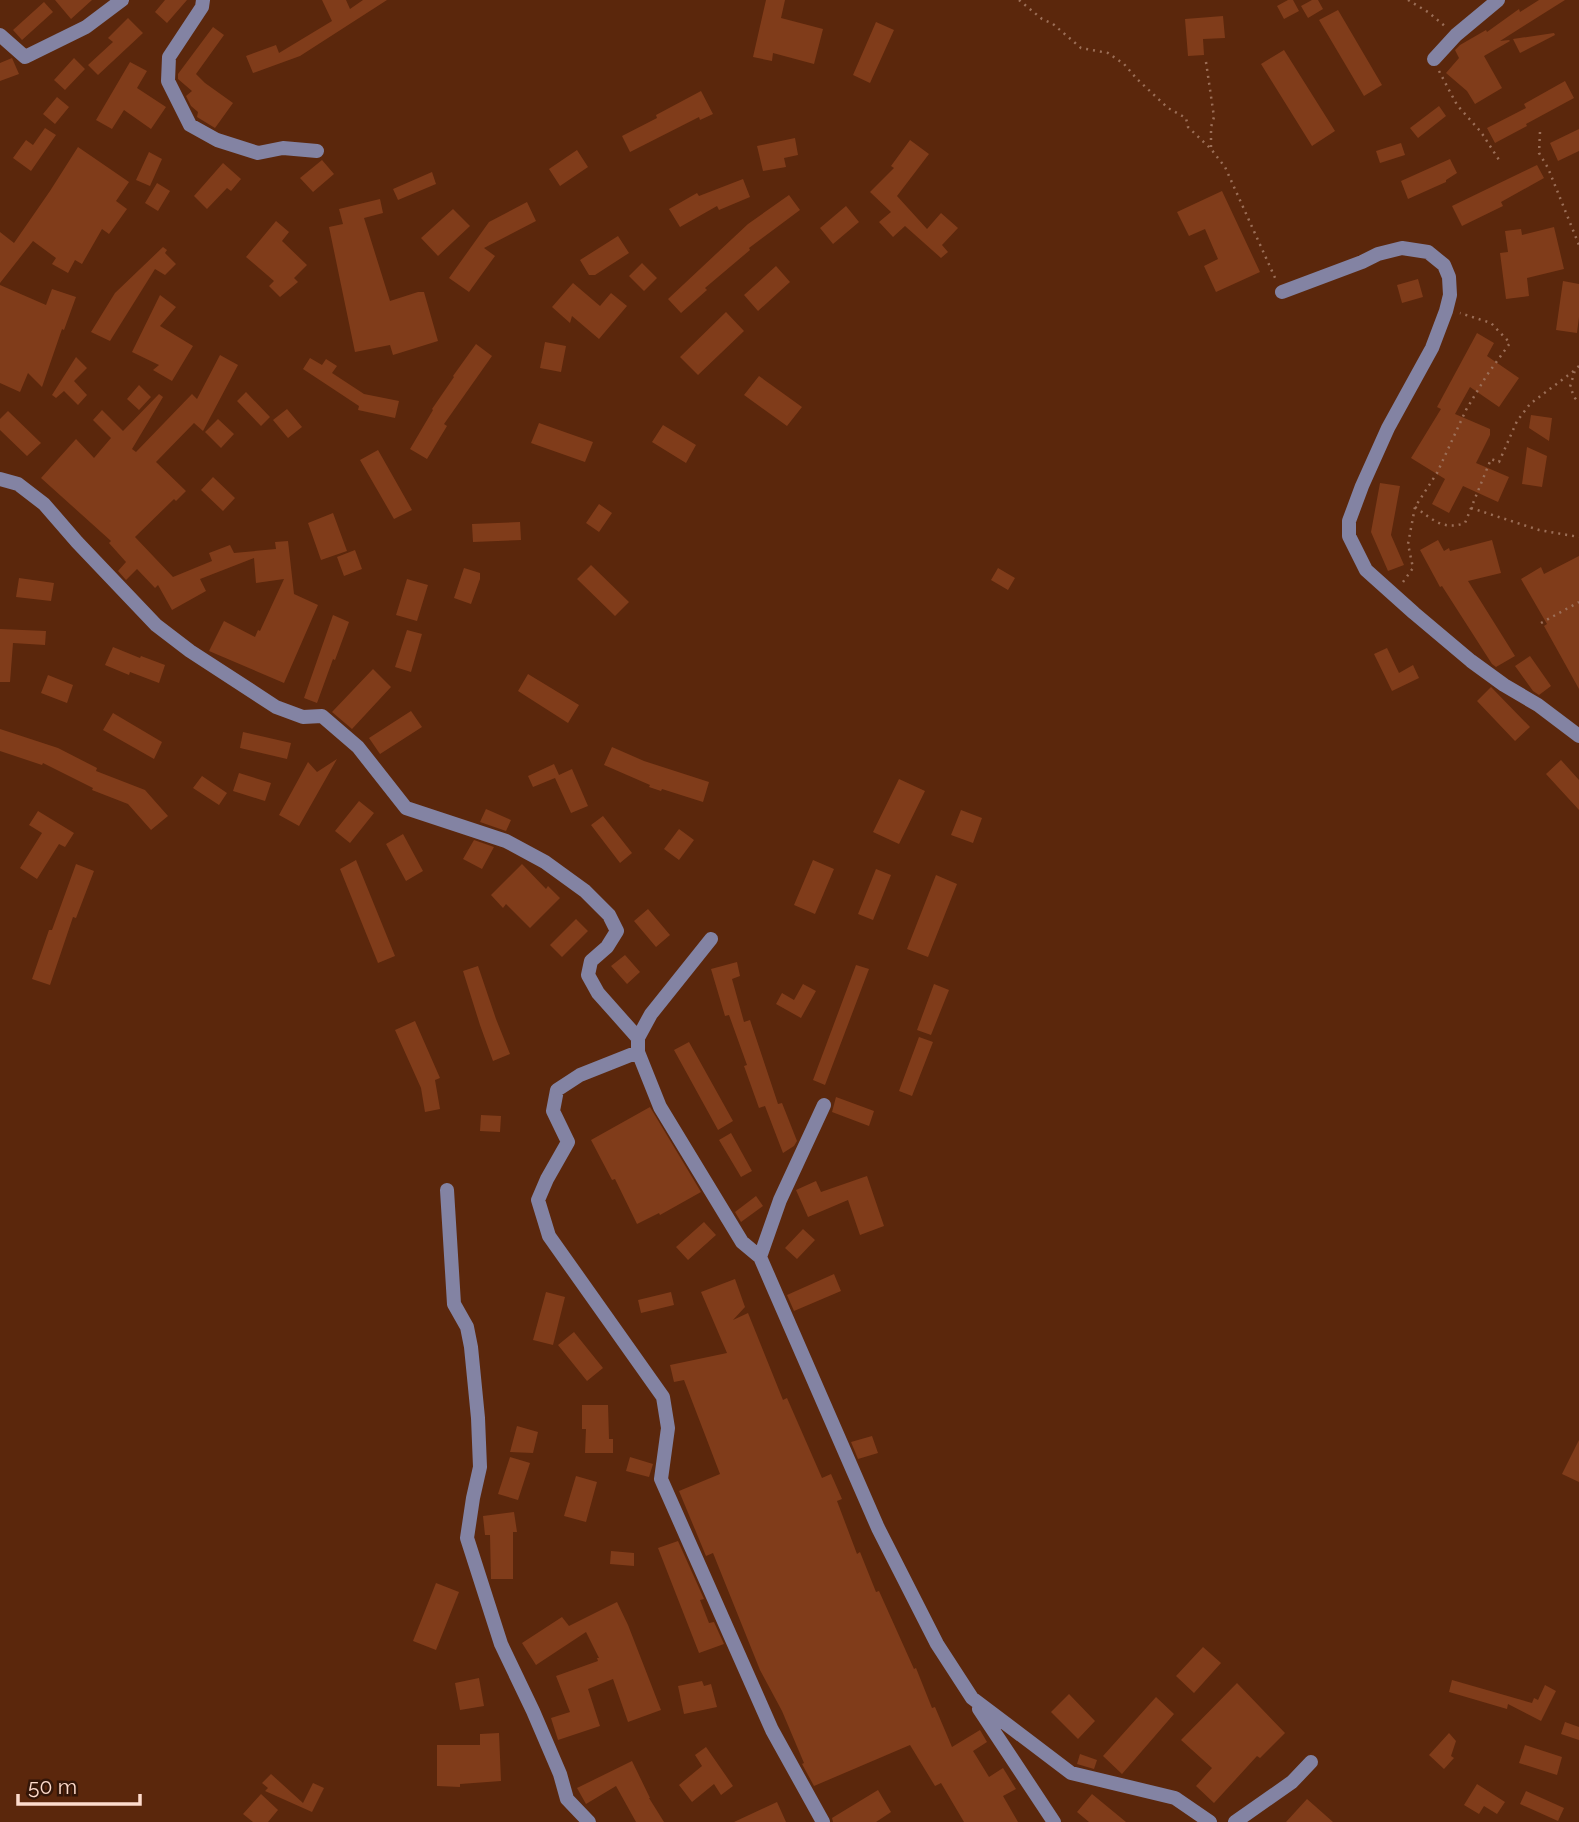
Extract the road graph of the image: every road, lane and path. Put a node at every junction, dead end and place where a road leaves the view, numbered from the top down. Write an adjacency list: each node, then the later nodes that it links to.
1 (122, 0): 6 (street)
2 (204, 0): 12 (street)
3 (1019, 0): 11 (path)
4 (1408, 0): 7 (path)
5 (1498, 0): 7 (street)
6 (0, 35)
7 (1456, 35): 8 (street)
8 (1434, 59): 13 (path)
9 (1206, 62): 11 (path)
10 (1540, 132): 14 (path)
11 (1212, 149): 15 (path)
12 (317, 151)
13 (1501, 163)
14 (1579, 245)
15 (1282, 292): 16 (street)
16 (1447, 308): 21 (path); 24 (street)
17 (1579, 366): 18 (path)
18 (1575, 370): 19 (path); 22 (path)
19 (1579, 403)
20 (0, 479): 29 (street)
21 (1415, 507): 22 (path); 24 (path)
22 (1471, 508): 23 (path)
23 (1579, 537)
24 (1394, 595): 27 (street)
25 (1579, 601): 26 (path)
26 (1541, 624)
27 (1579, 736)
28 (711, 939): 29 (street)
29 (638, 1045): 32 (street); 36 (street)
30 (824, 1105): 32 (street)
31 (447, 1190): 35 (street)
32 (760, 1257): 33 (street)
33 (972, 1698): 37 (street); 38 (street)
34 (1311, 1762): 39 (street)
35 (589, 1822)
36 (823, 1822)
37 (1054, 1822)
38 (1210, 1822)
39 (1235, 1822)

